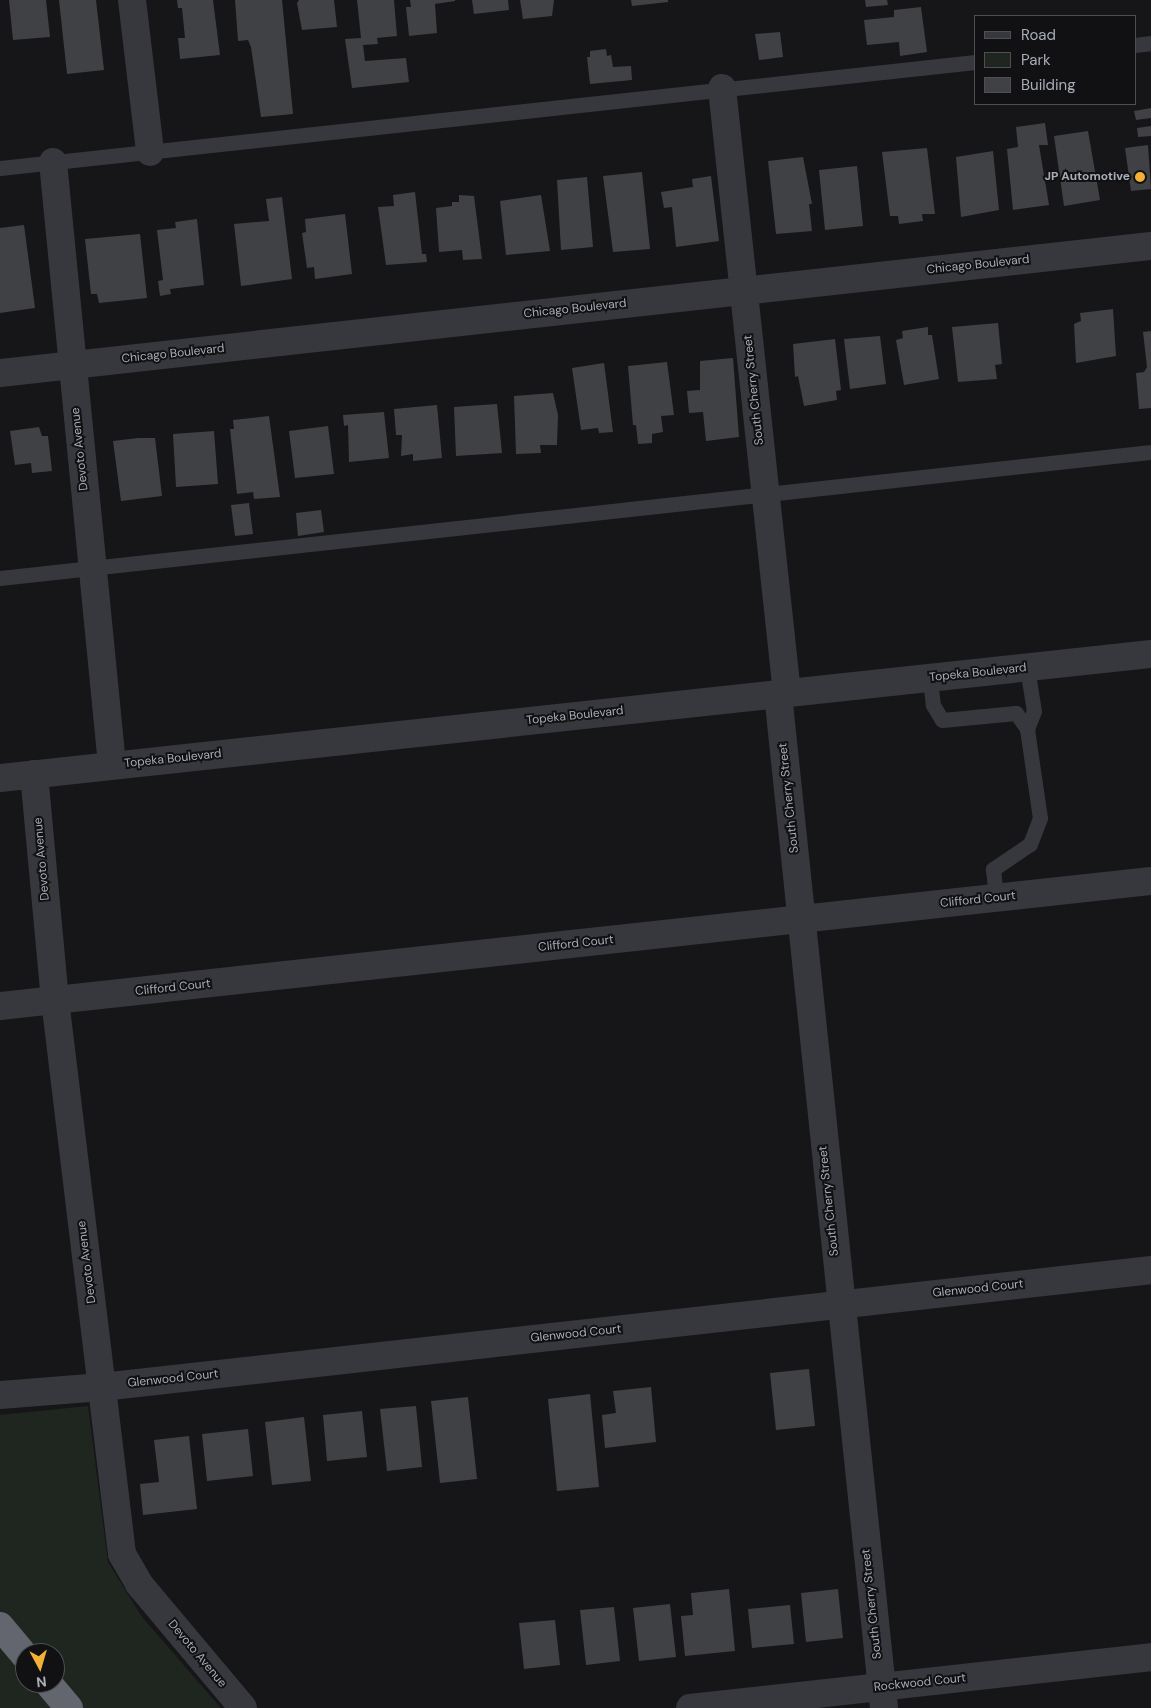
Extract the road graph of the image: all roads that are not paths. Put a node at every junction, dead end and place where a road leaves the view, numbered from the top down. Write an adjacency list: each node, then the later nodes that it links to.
1 (132, 0): 6 (street)
2 (1151, 44): 3 (lane)
3 (1136, 45)
4 (974, 62): 5 (lane)
5 (722, 88): 6 (lane); 10 (street, South Cherry Street)
6 (150, 152): 7 (lane)
7 (53, 162): 8 (lane); 11 (street, Devoto Avenue)
8 (0, 168)
9 (1151, 246): 10 (street, Chicago Boulevard)
10 (743, 291): 11 (street, Chicago Boulevard); 14 (street, South Cherry Street)
11 (72, 365): 12 (street, Chicago Boulevard); 15 (street, Devoto Avenue)
12 (0, 373)
13 (1151, 452): 14 (lane)
14 (765, 494): 15 (lane); 20 (street, South Cherry Street)
15 (92, 568): 16 (lane); 22 (street, Devoto Avenue)
16 (0, 578)
17 (1151, 654): 18 (street, Topeka Boulevard)
18 (1027, 668): 19 (street, Topeka Boulevard); 21 (lane)
19 (930, 678): 20 (street, Topeka Boulevard); 21 (lane)
20 (782, 693): 22 (street, Topeka Boulevard); 27 (street, South Cherry Street)
21 (1027, 729): 26 (lane)
22 (112, 766): 23 (street, Topeka Boulevard)
23 (34, 774): 24 (street, Topeka Boulevard); 28 (street, Devoto Avenue)
24 (0, 778)
25 (1151, 881): 26 (street, Clifford Court)
26 (996, 898): 27 (street, Clifford Court)
27 (801, 920): 28 (street, Clifford Court); 31 (street, South Cherry Street)
28 (55, 1000): 29 (street, Clifford Court); 32 (street, Devoto Avenue)
29 (0, 1006)
30 (1151, 1270): 31 (street, Glenwood Court)
31 (840, 1305): 32 (street, Glenwood Court); 38 (street, South Cherry Street)
32 (102, 1387): 33 (street, Glenwood Court); 40 (street, Devoto Avenue)
33 (0, 1395)
34 (0, 1626): 35 (highway)
35 (15, 1644)
36 (1151, 1658): 38 (street, Rockwood Court)
37 (56, 1693): 39 (highway)
38 (883, 1698): 41 (street, Rockwood Court)
39 (69, 1708)
40 (242, 1708)
41 (690, 1708)

